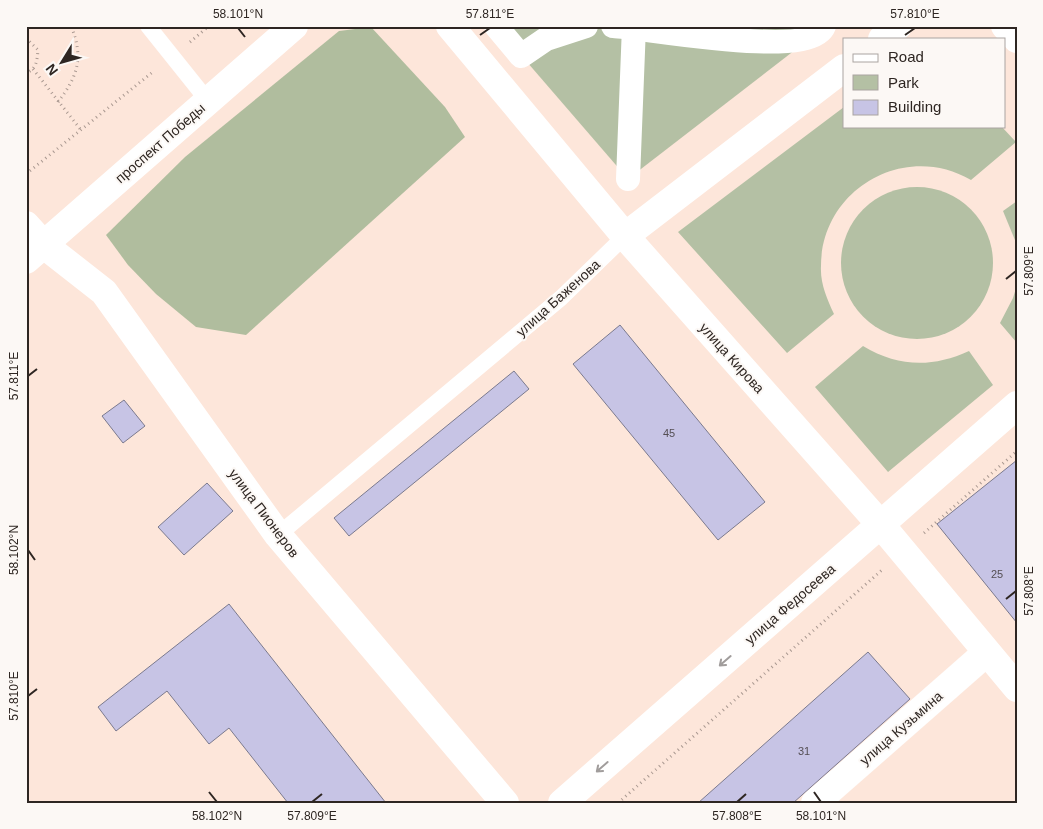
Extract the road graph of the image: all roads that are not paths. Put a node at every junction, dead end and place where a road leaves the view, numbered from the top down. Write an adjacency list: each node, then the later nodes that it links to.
1 (148, 26): 13 (lane)
2 (294, 26): 13 (street, проспект Победы)
3 (450, 26): 16 (street, улица Кирова)
4 (496, 26): 5 (street)
5 (586, 26)
6 (629, 26): 7 (street); 14 (street)
7 (824, 26)
8 (898, 26): 10 (street)
9 (1005, 26): 11 (street)
10 (883, 38)
11 (1017, 39)
12 (843, 69): 16 (street, улица Баженова)
13 (208, 101): 17 (street, проспект Победы)
14 (628, 179)
15 (26, 225): 17 (street, улица Пионеров)
16 (625, 236): 19 (street, улица Кирова); 20 (lane, улица Баженова)
17 (35, 253): 20 (street, улица Пионеров)
18 (1017, 405): 19 (street, улица Федосеева)
19 (881, 525): 21 (street, улица Кирова); 24 (street, улица Федосеева, one-way to 24)
20 (278, 535): 23 (street, улица Пионеров)
21 (986, 653): 22 (street, улица Кирова); 25 (street, улица Кузьмина)
22 (1017, 688)
23 (504, 803)
24 (562, 803)
25 (815, 803)

